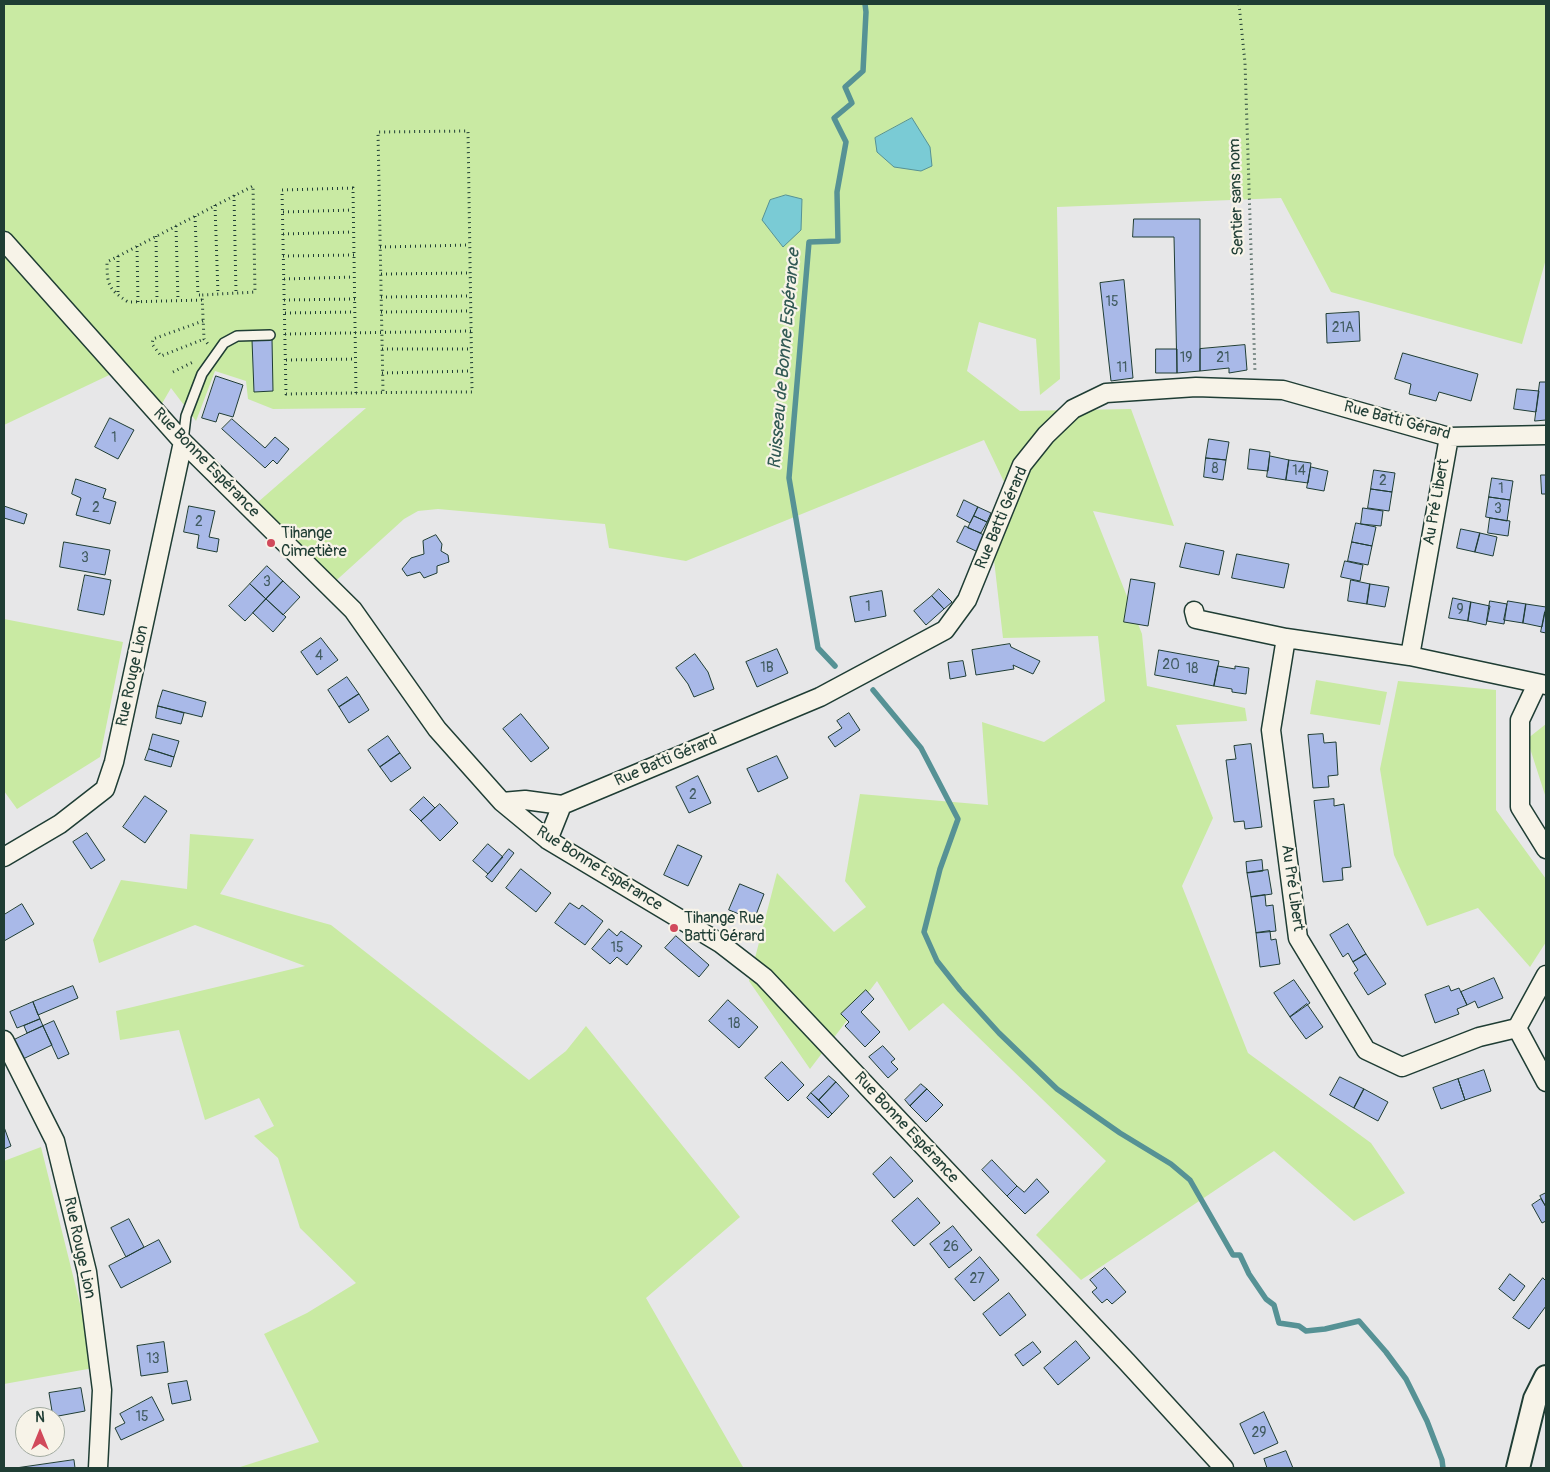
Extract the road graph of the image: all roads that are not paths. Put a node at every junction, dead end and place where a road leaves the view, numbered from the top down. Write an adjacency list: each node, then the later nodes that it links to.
1 (4, 240): 5 (street, Rue Bonne Espérance)
2 (270, 335): 5 (lane)
3 (1546, 435): 4 (street, Rue Batti Gérard)
4 (1448, 437): 8 (street, Au Pré Libert); 11 (street, Rue Batti Gérard)
5 (183, 442): 10 (street, Rue Bonne Espérance); 14 (street, Rue Rouge Lion)
6 (1194, 610): 7 (street)
7 (1286, 638): 8 (street); 16 (street, Au Pré Libert)
8 (1410, 656): 9 (street)
9 (1542, 685): 13 (street)
10 (502, 802): 11 (street); 12 (street, Rue Bonne Espérance)
11 (562, 805): 12 (street)
12 (548, 840): 21 (street, Rue Bonne Espérance)
13 (1546, 849)
14 (4, 857)
15 (1546, 975): 16 (street)
16 (1517, 1028): 18 (street)
17 (4, 1040): 20 (street, Rue Rouge Lion)
18 (1546, 1082)
19 (1546, 1377): 22 (street)
20 (98, 1468)
21 (1224, 1468)
22 (1518, 1468)

